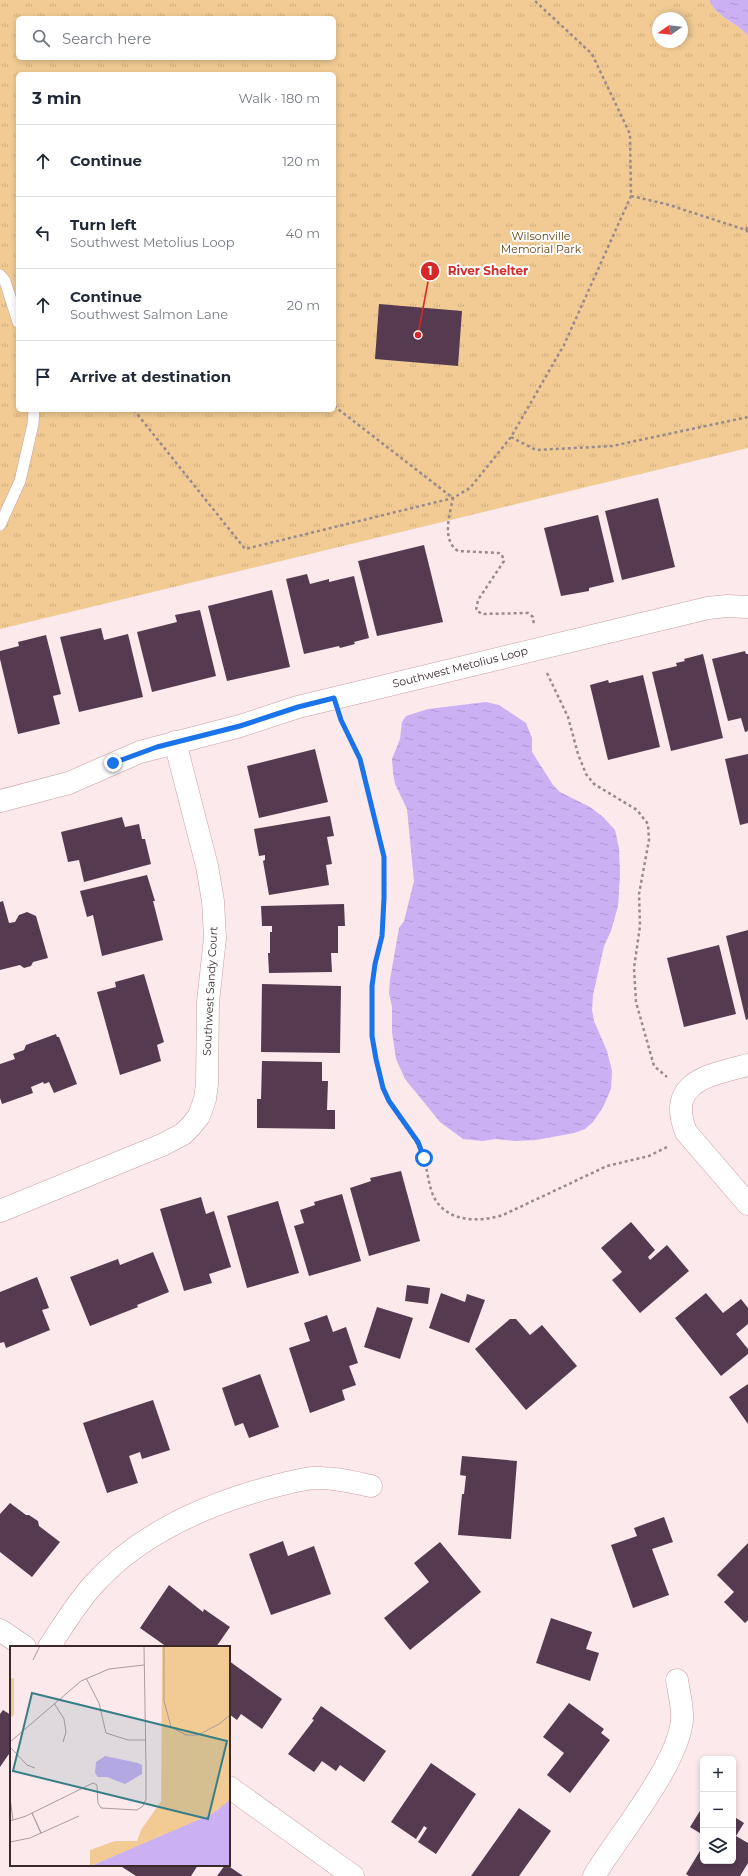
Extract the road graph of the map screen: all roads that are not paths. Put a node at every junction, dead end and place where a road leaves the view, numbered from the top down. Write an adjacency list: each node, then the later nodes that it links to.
1 (0, 275): 2 (lane)
2 (16, 316)
3 (34, 412): 4 (lane)
4 (0, 525)
5 (748, 607): 6 (street, Southwest Metolius Loop)
6 (175, 742): 7 (street, Southwest Metolius Loop); 10 (street, Southwest Sandy Court)
7 (0, 801)
8 (748, 1065): 9 (street)
9 (745, 1201)
10 (0, 1211)
11 (371, 1486): 14 (street)
12 (0, 1630): 13 (street)
13 (24, 1646)
14 (50, 1646)
15 (677, 1680): 18 (street)
16 (230, 1788): 17 (street)
17 (353, 1876)
18 (594, 1876)

